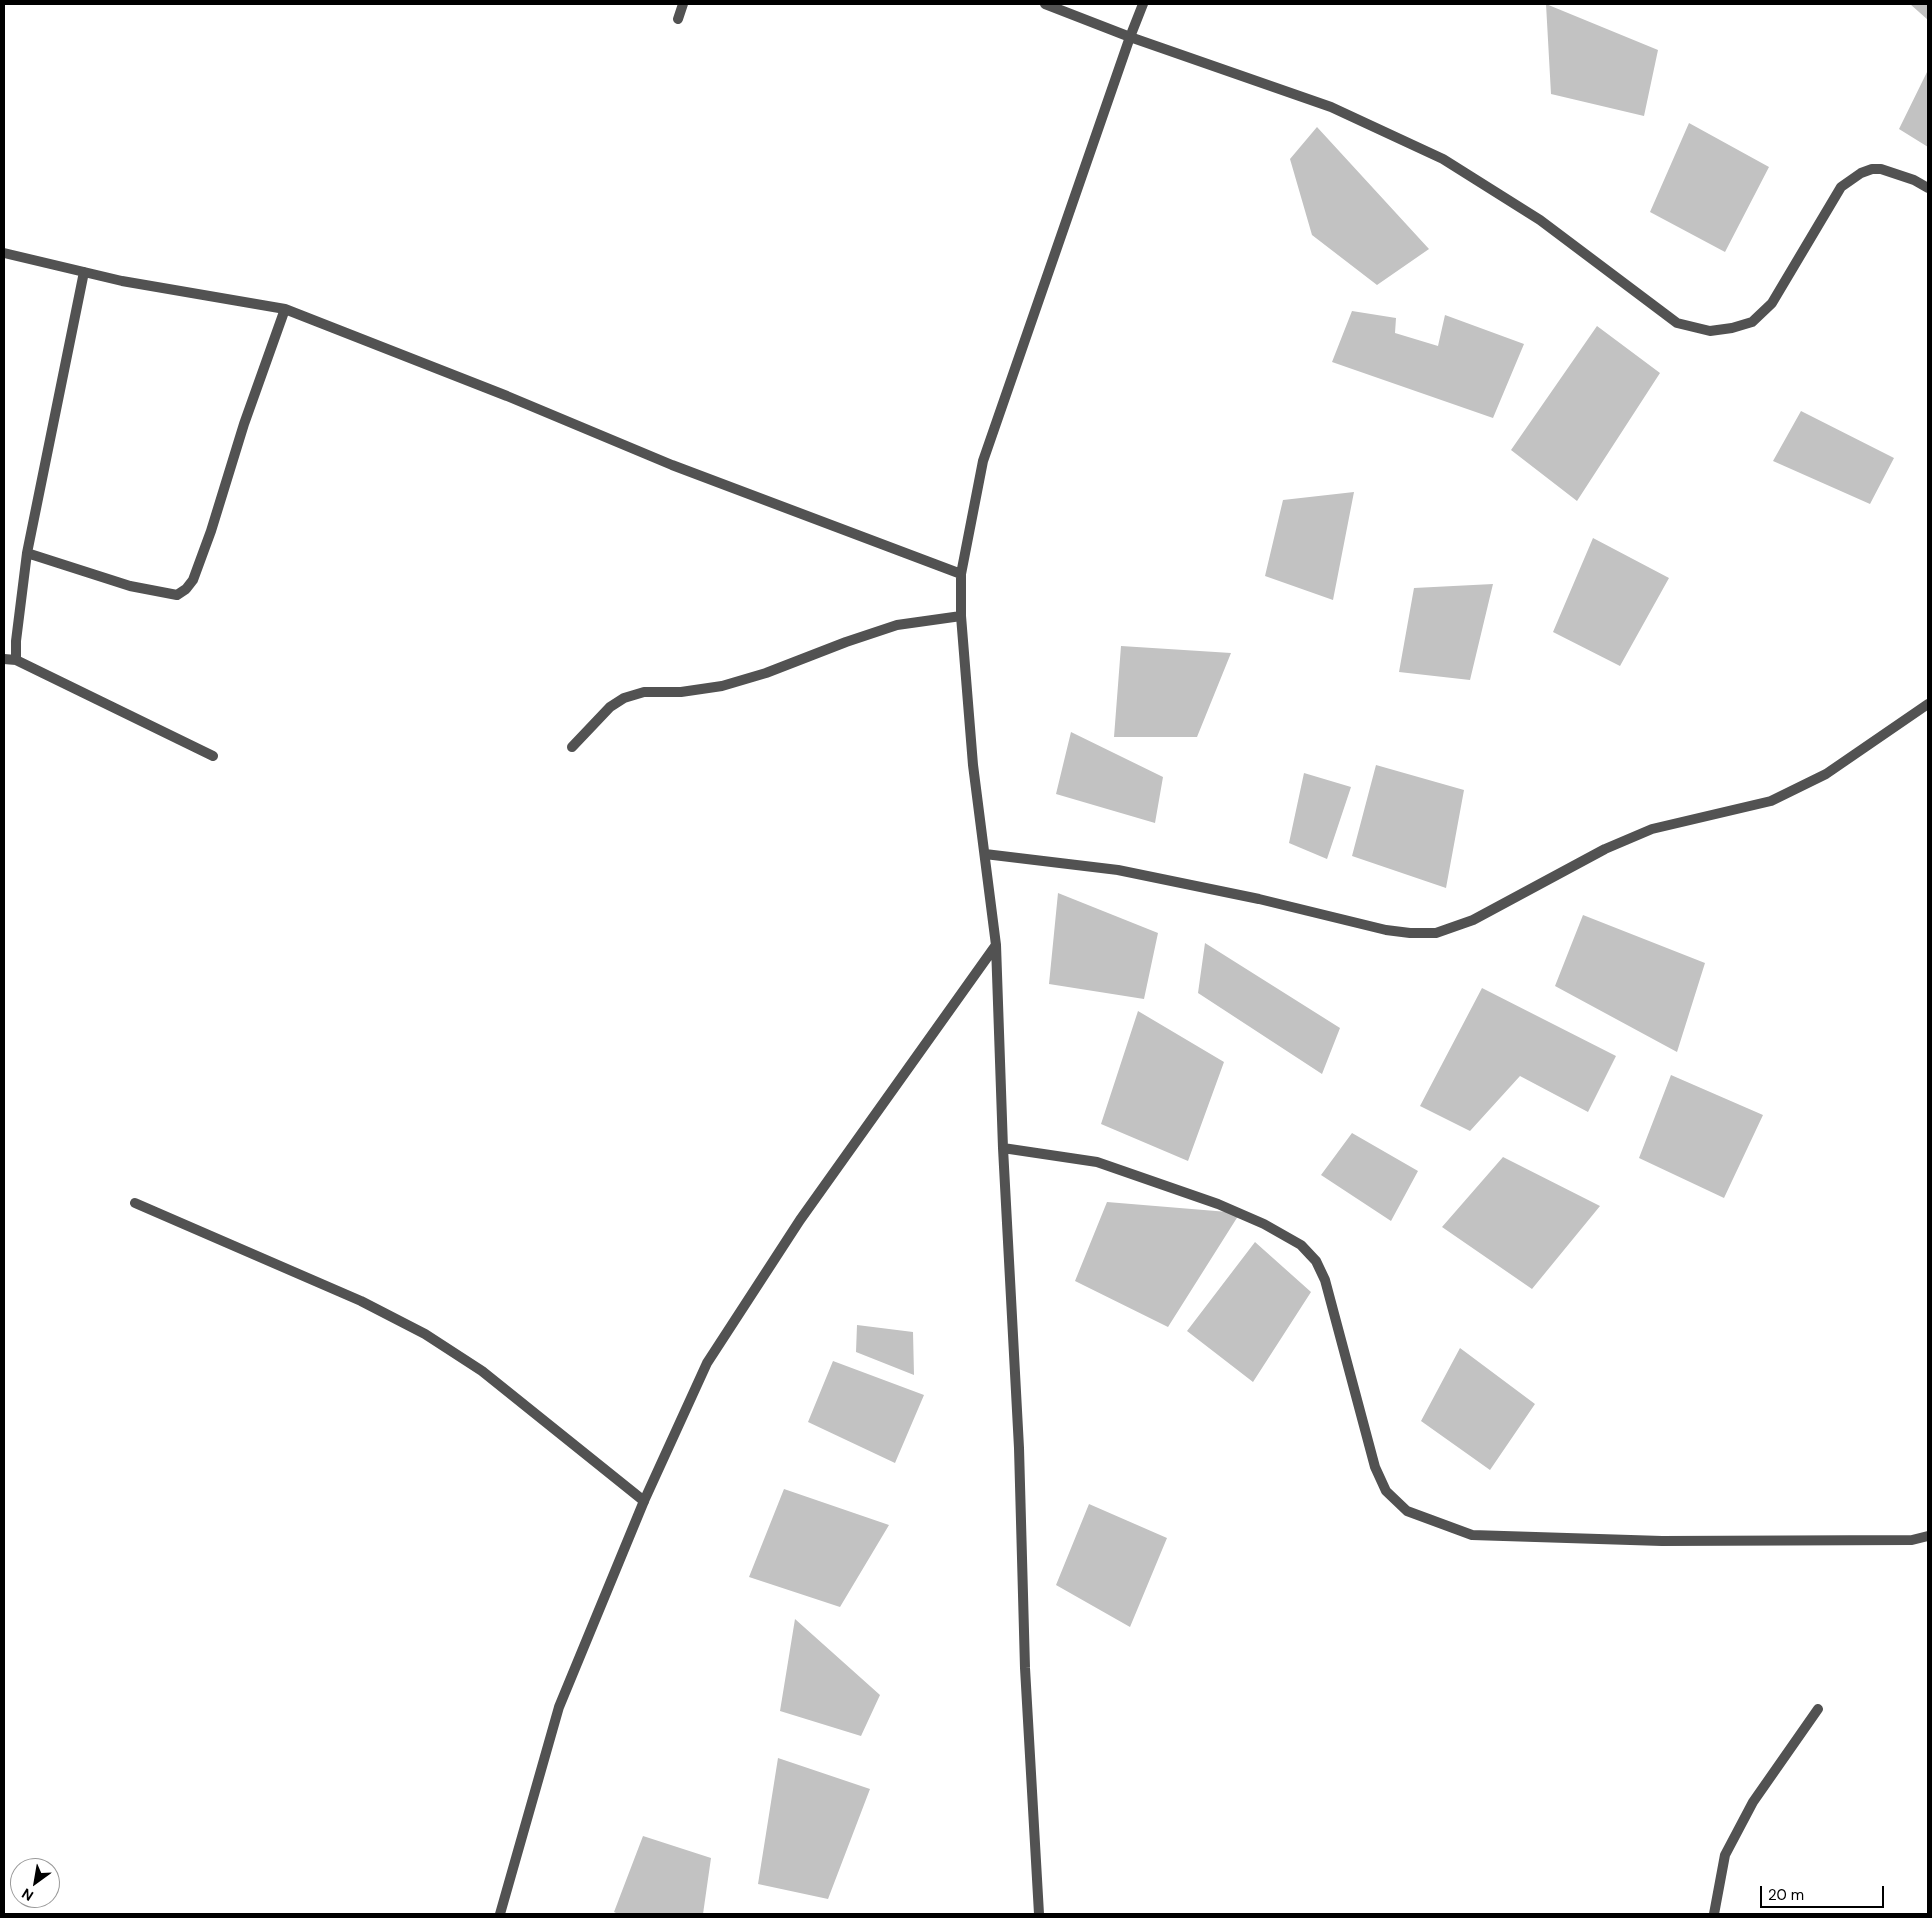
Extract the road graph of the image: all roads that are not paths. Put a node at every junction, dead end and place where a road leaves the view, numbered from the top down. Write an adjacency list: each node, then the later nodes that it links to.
1 (683, 4): 4 (street)
2 (1045, 4): 5 (street)
3 (1144, 4): 5 (street)
4 (678, 19)
5 (1130, 37): 6 (street); 11 (street)
6 (1928, 188)
7 (4, 253): 8 (street)
8 (84, 272): 9 (street); 10 (street)
9 (285, 309): 10 (street); 11 (street)
10 (27, 553): 14 (street)
11 (961, 574): 12 (street)
12 (962, 616): 16 (street); 18 (street)
13 (4, 659): 14 (street)
14 (16, 660): 17 (street)
15 (1928, 704): 18 (street)
16 (572, 747)
17 (213, 756)
18 (985, 854): 19 (street)
19 (996, 946): 20 (street); 22 (street)
20 (1003, 1148): 23 (street); 26 (street)
21 (135, 1203): 22 (street)
22 (644, 1500): 25 (street)
23 (1928, 1536)
24 (1818, 1709): 27 (street)
25 (500, 1914)
26 (1039, 1914)
27 (1714, 1914)

